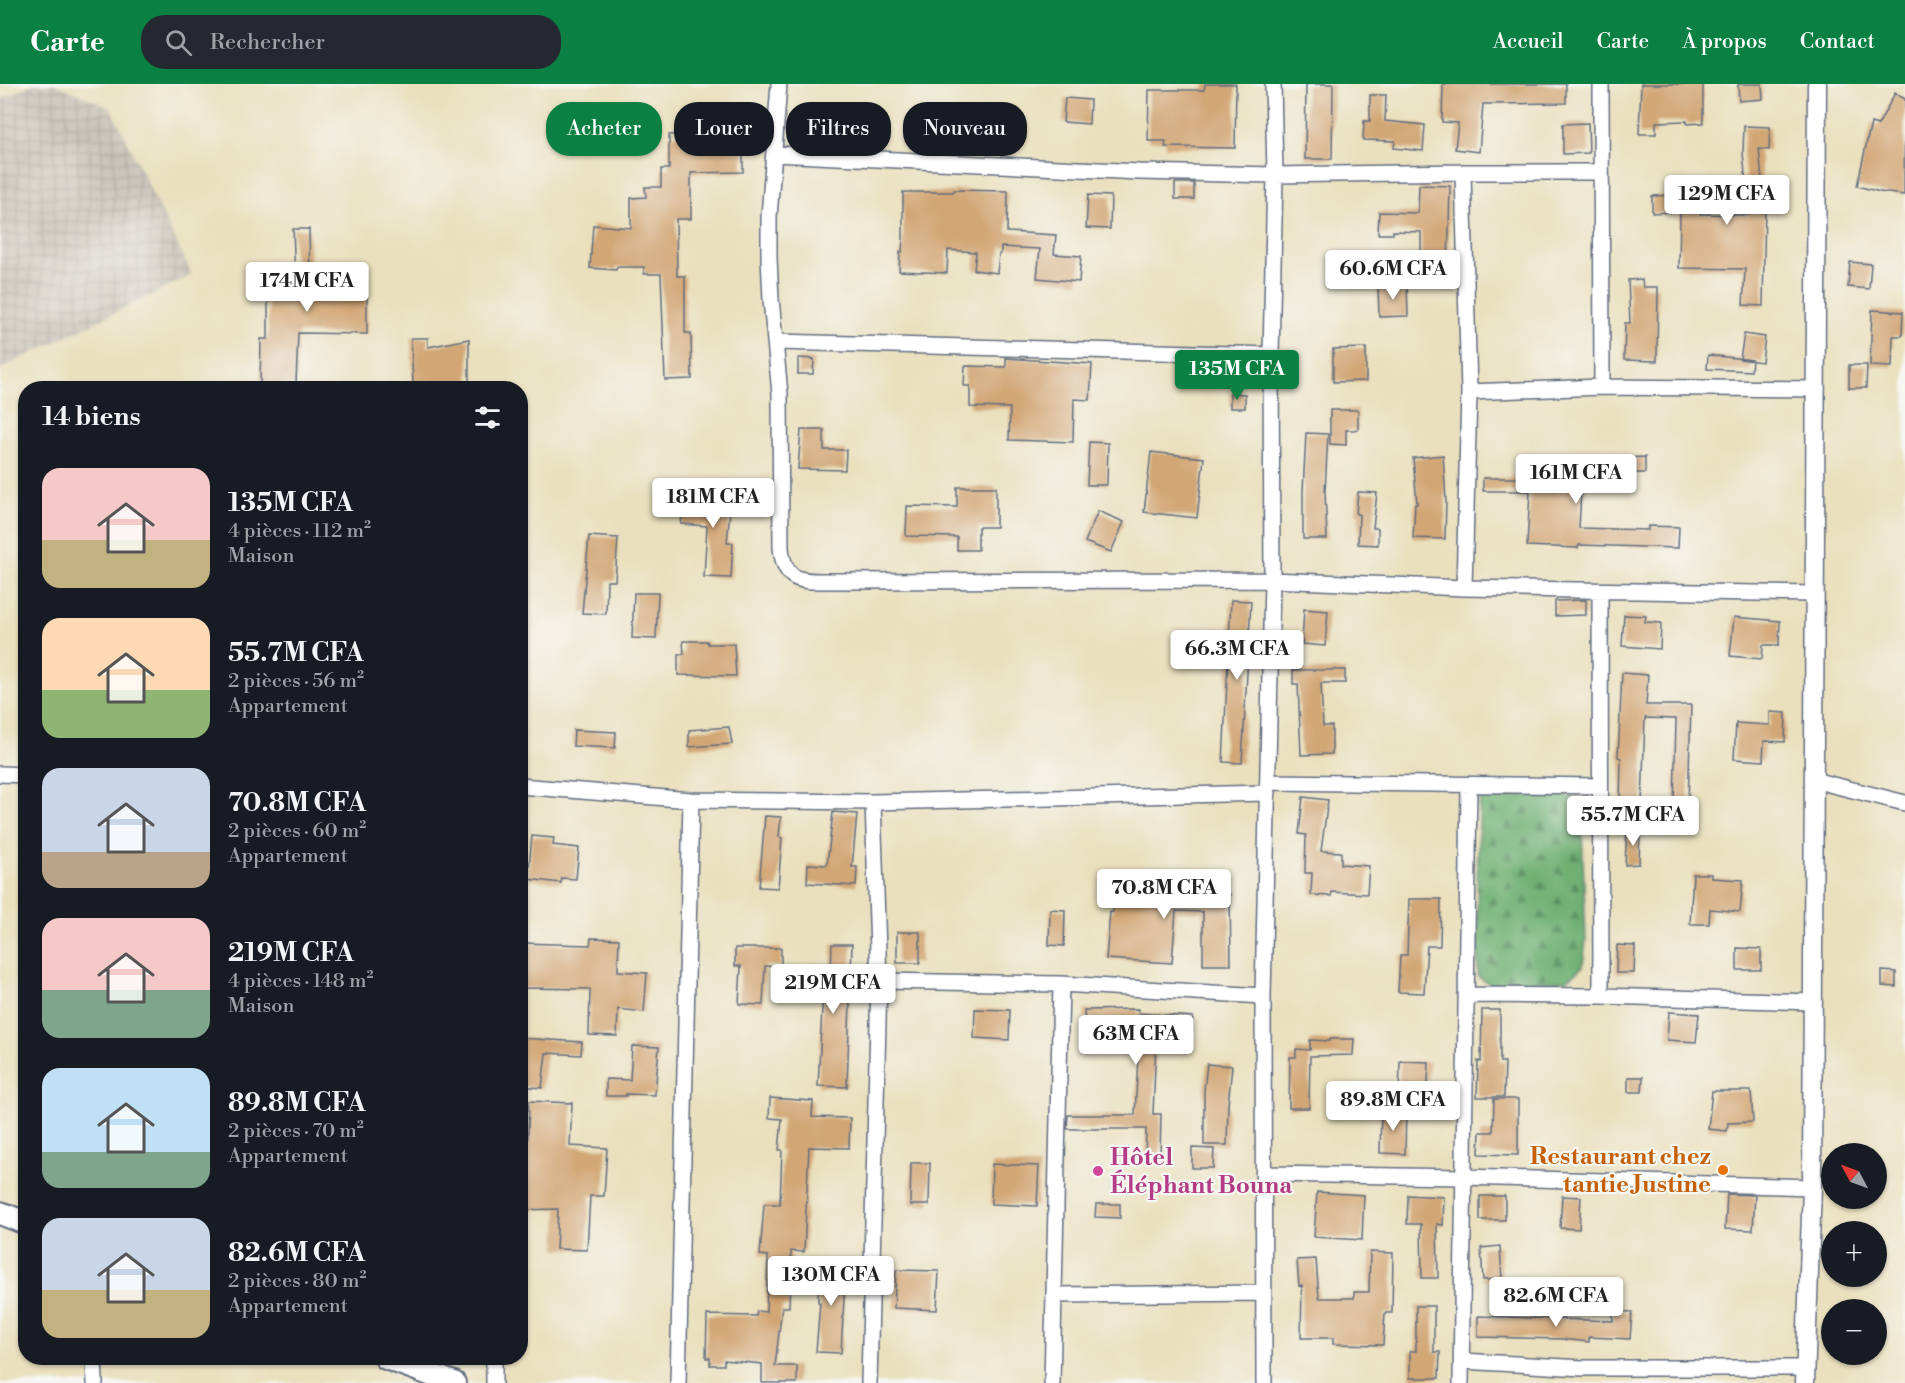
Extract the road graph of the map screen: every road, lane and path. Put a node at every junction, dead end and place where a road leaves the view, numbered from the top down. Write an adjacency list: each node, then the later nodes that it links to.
1 (779, 84): 5 (street)
2 (1273, 84): 8 (street)
3 (1601, 84): 7 (street)
4 (1817, 84): 12 (street)
5 (775, 154): 8 (street); 9 (street)
6 (1463, 172): 7 (street); 8 (street); 13 (street)
7 (1600, 172): 11 (street)
8 (1275, 175): 10 (street)
9 (776, 342): 10 (street); 14 (street)
10 (1270, 355): 14 (street)
11 (1602, 387): 12 (street); 13 (street)
12 (1816, 389): 17 (street)
13 (1468, 392): 15 (street)
14 (1272, 580): 15 (street); 24 (street)
15 (1464, 588): 16 (street)
16 (1600, 591): 17 (street); 22 (street)
17 (1814, 594): 20 (street)
18 (0, 774): 19 (street)
19 (18, 775)
20 (1813, 780): 27 (street); 33 (street)
21 (1469, 785): 22 (street); 24 (street); 30 (street)
22 (1600, 786): 32 (street)
23 (528, 787): 25 (street)
24 (1269, 788): 26 (street); 31 (street)
25 (691, 800): 26 (street); 50 (street)
26 (873, 802): 28 (street)
27 (1905, 802)
28 (879, 981): 29 (street); 51 (street)
29 (1061, 984): 31 (street); 40 (street)
30 (1466, 995): 32 (street); 35 (street)
31 (1263, 996): 34 (street)
32 (1601, 996): 33 (street)
33 (1814, 1002): 36 (street)
34 (1264, 1174): 35 (street); 39 (street)
35 (1464, 1177): 36 (street); 41 (street)
36 (1812, 1187): 46 (street)
37 (0, 1213): 38 (main road)
38 (18, 1220)
39 (1263, 1293): 40 (street); 53 (street)
40 (1055, 1295): 52 (street)
41 (1462, 1361): 45 (street); 54 (street)
42 (94, 1365): 48 (street)
43 (405, 1365): 47 (main road)
44 (494, 1365): 49 (street)
45 (1583, 1376): 46 (street)
46 (1805, 1376)
47 (450, 1382)
48 (95, 1383)
49 (494, 1383)
50 (678, 1383)
51 (869, 1383)
52 (1052, 1383)
53 (1264, 1383)
54 (1461, 1383)

